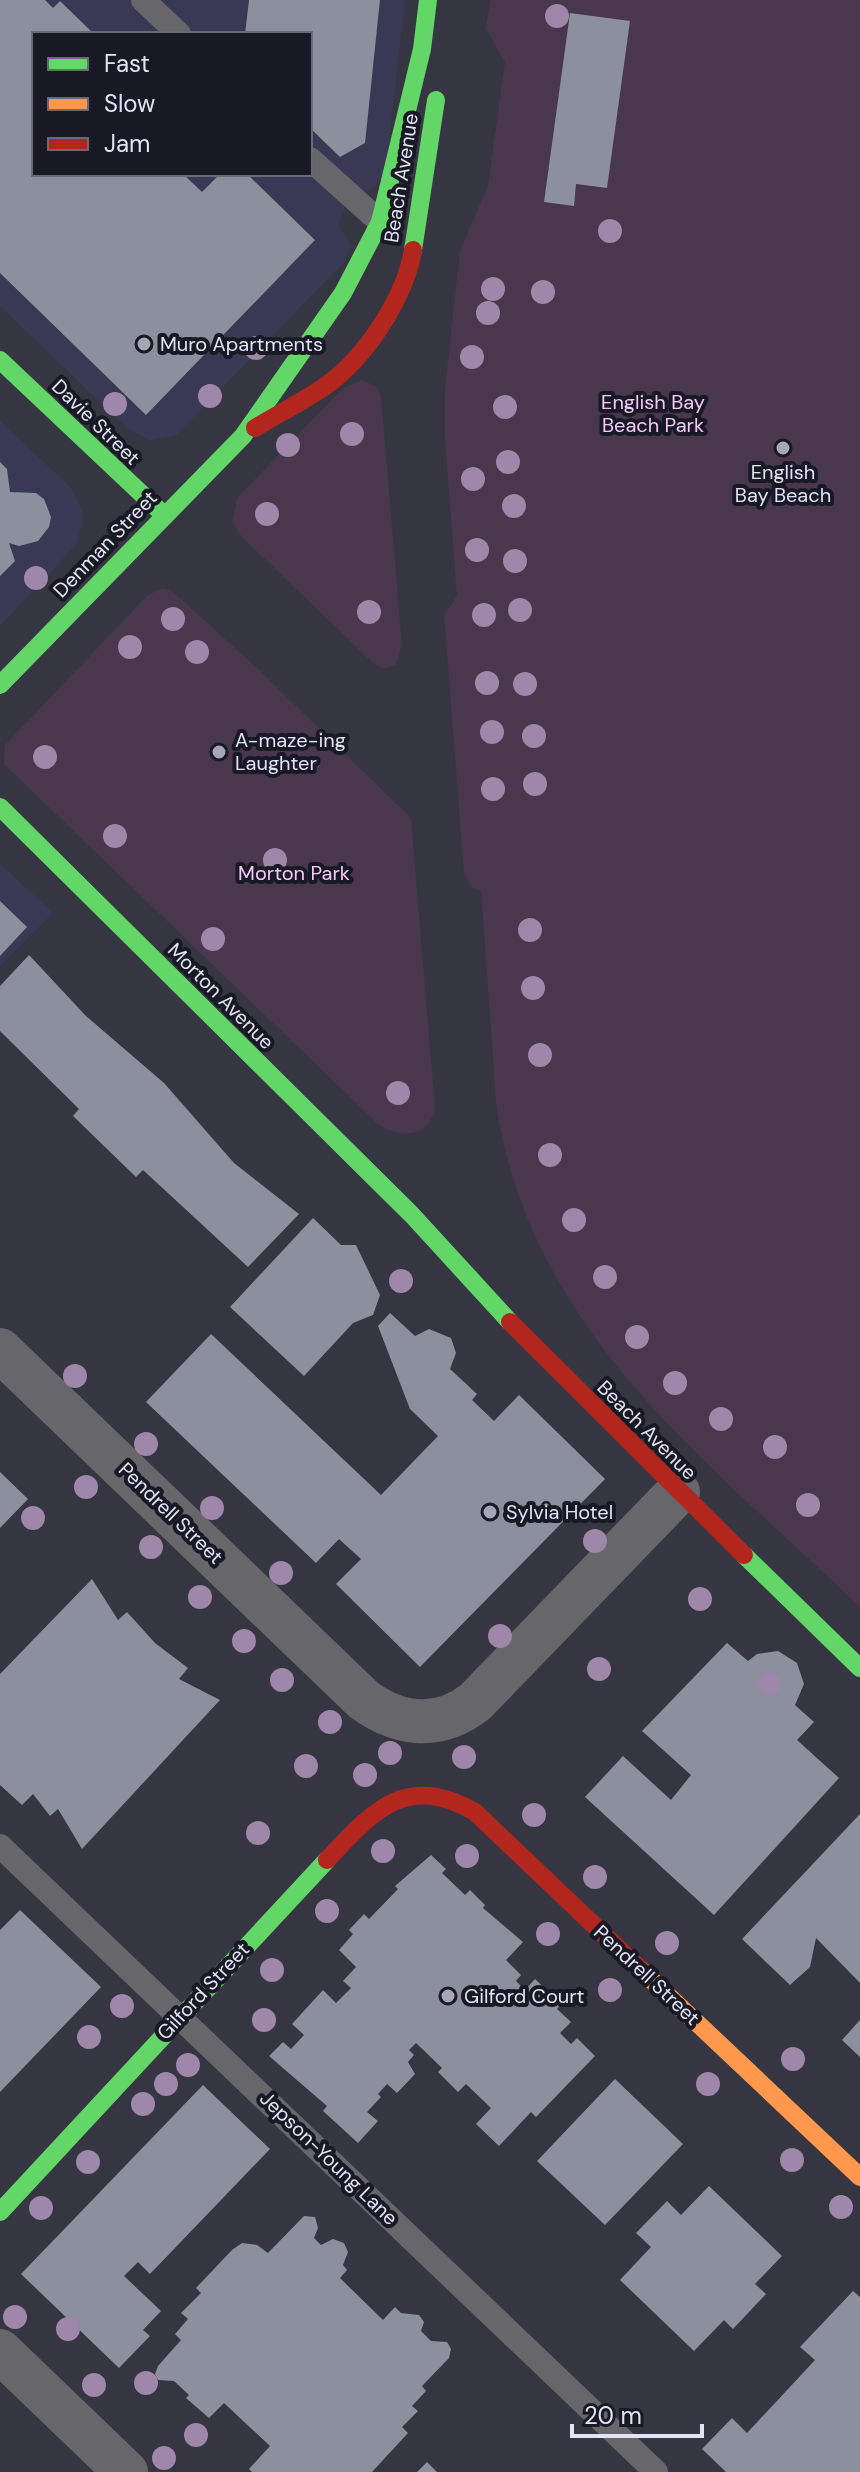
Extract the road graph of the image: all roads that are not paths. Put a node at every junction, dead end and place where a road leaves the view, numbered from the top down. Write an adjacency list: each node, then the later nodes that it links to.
1 (143, 0): 3 (lane)
2 (428, 0): 4 (street, Beach Avenue)
3 (177, 32)
4 (422, 49): 6 (street, Beach Avenue); 7 (street, Beach Avenue)
5 (312, 161): 6 (lane)
6 (380, 222): 9 (street, Denman Street)
7 (410, 268): 9 (street, Denman Street)
8 (0, 360): 10 (street, Davie Street)
9 (243, 436): 10 (street, Denman Street)
10 (163, 514): 11 (street, Denman Street)
11 (0, 685)
12 (0, 807): 13 (street, Morton Avenue)
13 (412, 1215): 15 (street, Beach Avenue)
14 (0, 1350): 15 (street, Pendrell Street)
15 (678, 1492): 16 (street, Beach Avenue)
16 (860, 1668)
17 (422, 1792): 19 (street, Gilford Street); 20 (street, Pendrell Street)
18 (0, 1846): 19 (lane, Jepson-Young Lane)
19 (180, 2016): 21 (street, Gilford Street); 24 (lane, Jepson-Young Lane)
20 (860, 2177)
21 (0, 2212)
22 (0, 2351): 23 (street)
23 (126, 2472)
24 (656, 2472)

